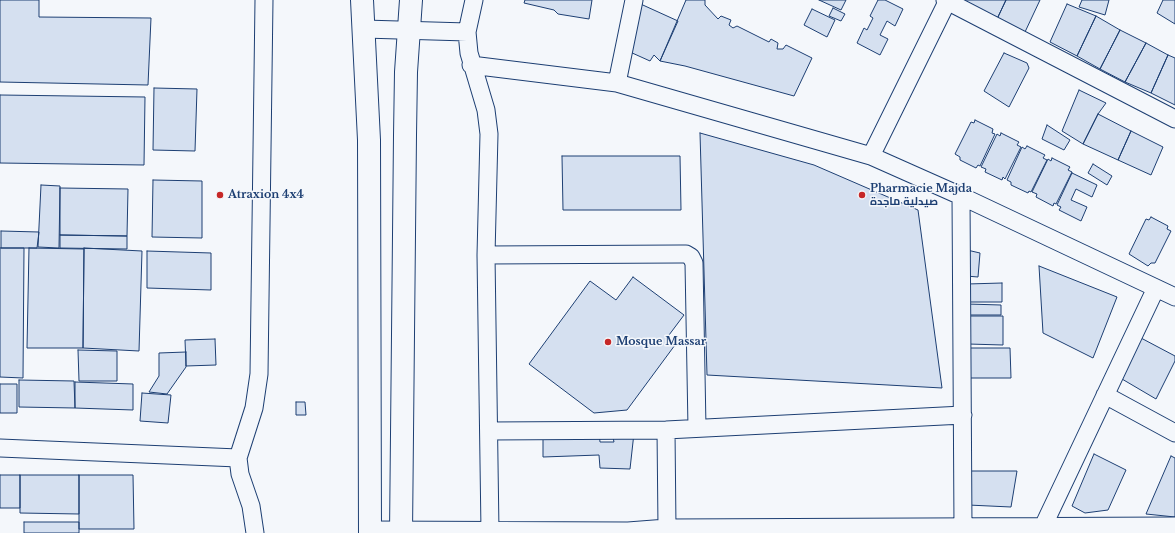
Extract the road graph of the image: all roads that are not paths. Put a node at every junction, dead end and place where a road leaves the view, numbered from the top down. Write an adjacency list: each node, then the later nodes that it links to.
1 (264, 0): 27 (street)
2 (362, 0): 9 (highway)
3 (369, 0): 9 (highway)
4 (405, 0): 10 (highway)
5 (411, 0): 10 (highway)
6 (474, 0): 11 (street)
7 (634, 0): 13 (street)
8 (947, 0): 14 (street); 15 (street)
9 (364, 29): 10 (street); 33 (highway)
10 (409, 30): 11 (street); 34 (highway)
11 (467, 32): 12 (street)
12 (471, 65): 13 (street); 17 (street)
13 (617, 83): 15 (street)
14 (1175, 119)
15 (871, 156): 16 (street)
16 (961, 196): 18 (street); 21 (street)
17 (486, 255): 22 (street); 24 (street)
18 (1156, 288): 19 (street); 20 (street)
19 (1175, 297)
20 (1105, 395): 25 (street); 31 (street)
21 (963, 415): 22 (street); 29 (street)
22 (698, 428): 23 (street)
23 (666, 430): 24 (street); 30 (street)
24 (488, 431): 32 (street)
25 (1175, 433)
26 (0, 448): 27 (street)
27 (238, 458): 35 (street)
28 (1175, 526): 31 (street)
29 (963, 527): 30 (street); 31 (street)
30 (667, 528): 32 (street)
31 (1041, 530)
32 (480, 531): 34 (street)
33 (370, 532): 34 (street)
34 (401, 532)
35 (254, 533)

